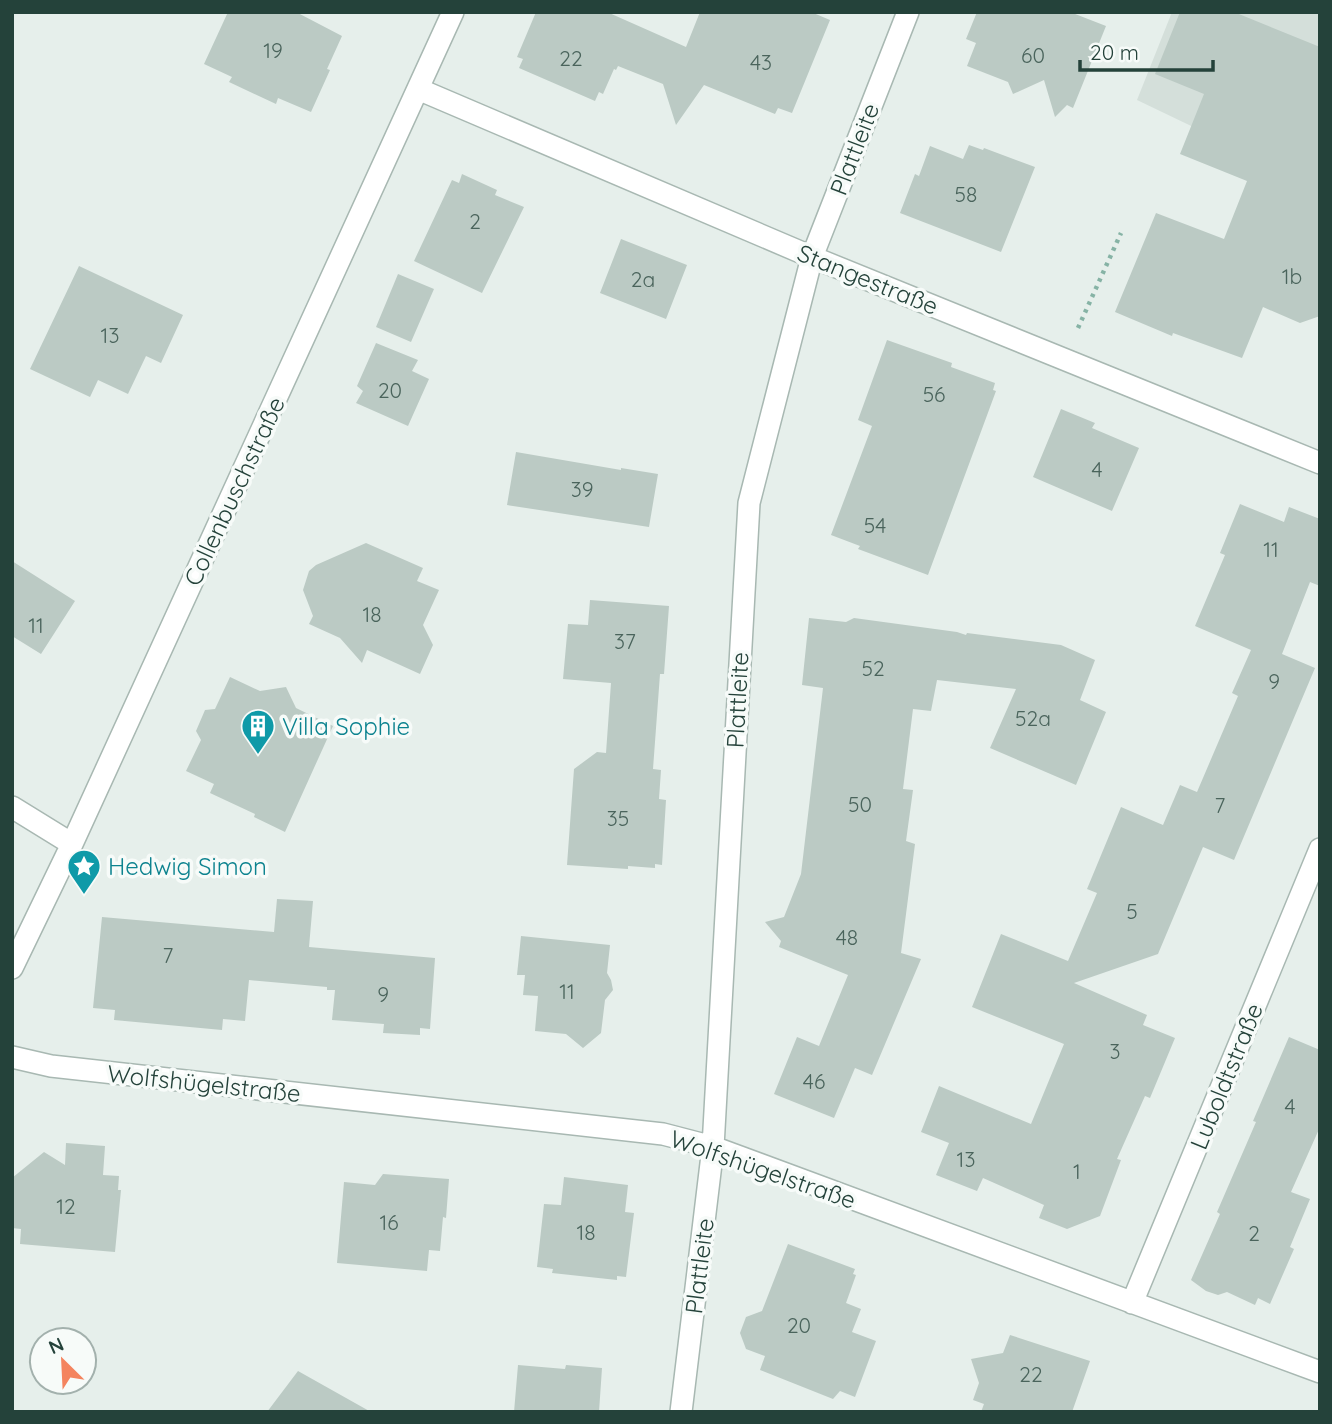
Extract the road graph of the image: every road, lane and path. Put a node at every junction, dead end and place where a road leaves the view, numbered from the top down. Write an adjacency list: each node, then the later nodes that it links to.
1 (453, 12): 3 (street, Collenbuschstraße)
2 (908, 12): 5 (street, Plattleite)
3 (418, 89): 5 (street, Stangestraße); 9 (street, Collenbuschstraße)
4 (1121, 233): 6 (path)
5 (812, 257): 6 (street, Stangestraße); 13 (street, Plattleite)
6 (1065, 358): 7 (street, Stangestraße)
7 (1320, 463)
8 (12, 807): 9 (street)
9 (72, 844): 11 (street, Collenbuschstraße)
10 (1320, 849): 14 (street, Luboldtstraße)
11 (12, 968)
12 (12, 1057): 13 (street, Wolfshügelstraße)
13 (713, 1147): 14 (street, Wolfshügelstraße); 16 (street, Plattleite)
14 (1132, 1303): 15 (street, Wolfshügelstraße)
15 (1320, 1372)
16 (681, 1412)

